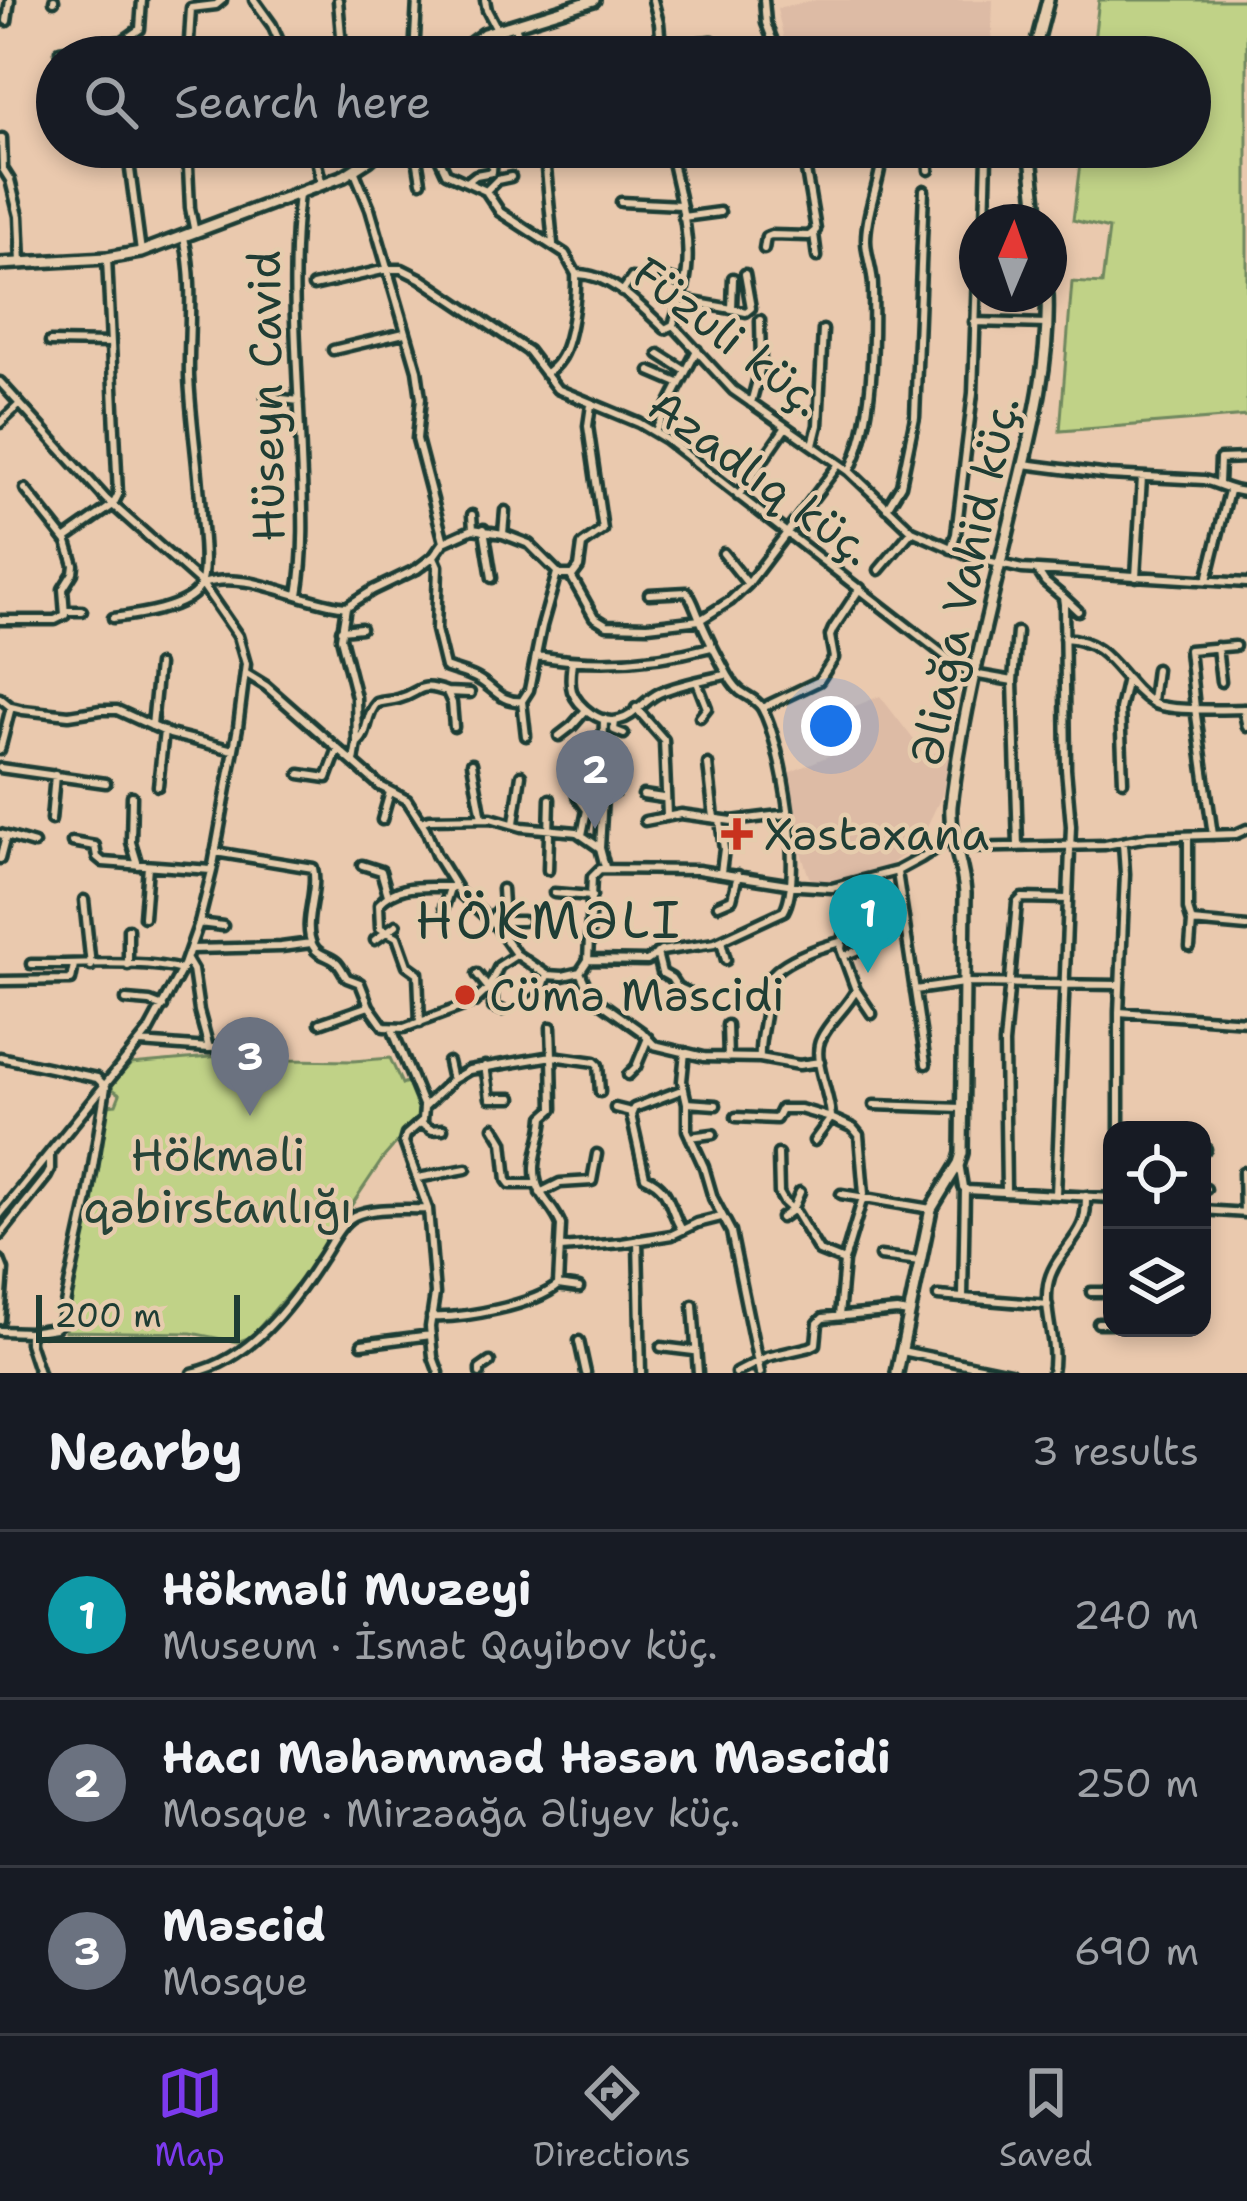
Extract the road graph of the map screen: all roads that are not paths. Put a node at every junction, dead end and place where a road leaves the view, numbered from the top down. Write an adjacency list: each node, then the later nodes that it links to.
1 (10, 0): 12 (street)
2 (142, 0): 15 (street)
3 (222, 0): 16 (street)
4 (254, 0): 17 (street)
5 (338, 0): 18 (street)
6 (417, 0): 19 (street)
7 (485, 0): 14 (street)
8 (594, 0): 13 (street)
9 (653, 0): 22 (street)
10 (764, 0): 23 (street)
11 (1048, 0): 24 (street)
12 (7, 21)
13 (514, 23): 14 (street); 21 (street)
14 (497, 28): 20 (street)
15 (132, 36)
16 (189, 36)
17 (277, 36)
18 (341, 36)
19 (415, 36)
20 (480, 36)
21 (519, 36)
22 (661, 36)
23 (771, 36)
24 (1039, 36)
25 (2, 138): 60 (street)
26 (130, 168): 57 (street)
27 (187, 168): 54 (street)
28 (318, 168): 43 (street)
29 (357, 168): 39 (street)
30 (419, 168): 41 (street)
31 (444, 168): 42 (street, Füzuli küç.)
32 (492, 168): 42 (street)
33 (546, 168): 55 (street)
34 (673, 168): 50 (street)
35 (806, 168): 53 (street)
36 (878, 168): 103 (street)
37 (987, 168): 48 (street)
38 (1032, 168): 49 (street)
39 (354, 170): 43 (street); 62 (street)
40 (511, 177): 45 (street)
41 (421, 182)
42 (467, 182): 45 (street, Füzuli küç.)
43 (322, 185): 46 (street)
44 (924, 190): 111 (street)
45 (486, 191): 55 (street, Füzuli küç.)
46 (299, 194): 54 (street); 92 (street, Hüseyn Cavid)
47 (621, 202): 50 (street)
48 (986, 204)
49 (1036, 204)
50 (680, 205): 52 (street)
51 (721, 212): 52 (street)
52 (683, 217): 68 (street)
53 (814, 234): 56 (street); 58 (street)
54 (189, 235): 57 (street); 133 (street)
55 (553, 244): 63 (street, Füzuli küç.)
56 (764, 249)
57 (141, 252): 59 (street)
58 (817, 257)
59 (107, 258): 60 (street); 82 (street)
60 (22, 263): 61 (street)
61 (0, 264)
62 (387, 268): 69 (street); 80 (street); 88 (street, Azadlıq küç.)
63 (576, 274): 70 (street, Füzuli küç.); 88 (street)
64 (745, 274): 72 (street)
65 (632, 278): 70 (street)
66 (664, 278): 68 (street)
67 (733, 278): 72 (street)
68 (684, 284): 71 (street)
69 (314, 286)
70 (622, 292): 78 (street, Füzuli küç.)
71 (681, 300): 72 (street); 78 (street)
72 (732, 309)
73 (975, 312): 76 (street)
74 (1047, 312): 77 (street, Əliağa Vahid küç.)
75 (760, 320): 93 (street)
76 (974, 322): 77 (street); 121 (street)
77 (1047, 324): 102 (street, Əliağa Vahid küç.)
78 (673, 325): 83 (street, Füzuli küç.)
79 (823, 330): 99 (street)
80 (404, 333): 84 (street); 120 (street)
81 (50, 342): 82 (street)
82 (111, 343): 110 (street)
83 (698, 349): 86 (street); 93 (street, Füzuli küç.)
84 (333, 350)
85 (659, 354): 86 (street)
86 (684, 370): 90 (street)
87 (650, 371): 90 (street)
88 (545, 374): 95 (street, Azadlıq küç.)
89 (0, 382): 94 (street)
90 (678, 383): 98 (street)
91 (266, 397): 92 (street)
92 (299, 401): 137 (street, Hüseyn Cavid)
93 (751, 403): 97 (street, Füzuli küç.)
94 (20, 404): 96 (street); 110 (street)
95 (591, 405): 98 (street, Azadlıq küç.); 128 (street)
96 (0, 423)
97 (787, 427): 99 (street, Füzuli küç.); 109 (street)
98 (655, 432): 109 (street, Azadlıq küç.)
99 (813, 445): 101 (street, Füzuli küç.)
100 (1247, 458): 105 (street)
101 (838, 464): 103 (street, Füzuli küç.); 118 (street)
102 (1024, 464): 104 (street); 124 (street, Əliağa Vahid küç.)
103 (849, 471): 111 (street, Füzuli küç.)
104 (1142, 477): 105 (street); 129 (street)
105 (1219, 484): 107 (street)
106 (25, 489): 119 (street)
107 (1229, 490): 108 (street); 131 (street)
108 (1247, 492)
109 (738, 496): 118 (street, Azadlıq küç.)
110 (113, 505): 119 (street); 133 (street)
111 (887, 508): 116 (street, Füzuli küç.)
112 (505, 511): 117 (street)
113 (472, 515): 114 (street)
114 (473, 529): 115 (street); 120 (street)
115 (484, 529): 117 (street); 130 (street)
116 (912, 531): 121 (street, Füzuli küç.); 125 (street)
117 (503, 534): 127 (street)
118 (787, 535): 134 (street); 135 (street, Azadlıq küç.)
119 (66, 538): 140 (street)
120 (444, 542): 123 (street)
121 (951, 550): 124 (street, Füzuli küç.)
122 (723, 553): 134 (street)
123 (434, 556): 139 (street); 167 (street)
124 (999, 566): 126 (street, Füzuli küç.); 159 (street, Əliağa Vahid küç.)
125 (879, 570)
126 (1039, 571): 129 (street, Füzuli küç.); 138 (street)
127 (557, 573): 128 (street); 153 (street)
128 (571, 576): 145 (street)
129 (1136, 577): 131 (street, Füzuli küç.)
130 (492, 578)
131 (1207, 580): 132 (street, Füzuli küç.)
132 (1247, 583)
133 (202, 584): 137 (street); 143 (street); 157 (street)
134 (748, 584): 145 (street)
135 (860, 589): 159 (street, Azadlıq küç.); 171 (street)
136 (649, 594): 145 (street)
137 (298, 596): 139 (street)
138 (1064, 597): 142 (street); 149 (street)
139 (346, 607): 147 (street)
140 (66, 611): 141 (street); 144 (street)
141 (82, 611)
142 (1078, 611)
143 (113, 618)
144 (0, 620)
145 (700, 620): 150 (street)
146 (361, 628): 147 (street)
147 (341, 630): 176 (street)
148 (1017, 632): 161 (street)
149 (1064, 638): 160 (street); 226 (street)
150 (713, 646): 154 (street); 158 (street)
151 (1217, 646): 152 (street); 163 (street); 172 (street)
152 (1235, 646)
153 (537, 656): 154 (street); 167 (street)
154 (572, 662): 174 (street)
155 (158, 665): 179 (street)
156 (1156, 669): 168 (street)
157 (245, 673): 186 (street); 188 (street)
158 (727, 674): 162 (street); 171 (street)
159 (974, 674): 161 (street); 223 (street, Əliağa Vahid küç.)
160 (1128, 677): 168 (street); 197 (street)
161 (1013, 681): 227 (street)
162 (698, 682): 170 (street); 175 (street)
163 (1221, 682)
164 (447, 692): 165 (street); 176 (street); 181 (street)
165 (470, 693)
166 (0, 698): 169 (street)
167 (522, 701): 184 (street)
168 (1152, 702): 172 (street)
169 (11, 707): 179 (street); 187 (street)
170 (636, 708): 178 (street); 205 (street)
171 (762, 708): 207 (street)
172 (1195, 708): 173 (street); 221 (street)
173 (1245, 709): 180 (street)
174 (586, 710): 177 (street); 185 (street)
175 (700, 717)
176 (362, 718): 190 (street)
177 (604, 719): 178 (street); 189 (street)
178 (615, 721): 183 (street)
179 (152, 726): 182 (street)
180 (1247, 727)
181 (454, 728)
182 (164, 731): 188 (street); 199 (street)
183 (624, 734)
184 (526, 736)
185 (559, 736)
186 (338, 749): 190 (street); 194 (street)
187 (0, 750)
188 (232, 750): 229 (street)
189 (603, 757)
190 (354, 762): 200 (street)
191 (472, 763): 209 (street)
192 (708, 764): 210 (street)
193 (0, 767): 195 (street)
194 (300, 774)
195 (55, 775): 198 (street); 211 (street)
196 (521, 775): 215 (street)
197 (1123, 782)
198 (106, 783)
199 (158, 786)
200 (390, 792): 212 (street); 214 (street)
201 (614, 793): 228 (street)
202 (643, 795): 205 (street)
203 (132, 796): 232 (street)
204 (577, 796): 219 (street)
205 (664, 798): 208 (street)
206 (550, 799): 216 (street)
207 (788, 814): 210 (street); 239 (street)
208 (667, 816): 210 (street); 213 (street)
209 (482, 818): 214 (street); 215 (street)
210 (717, 819): 237 (street)
211 (51, 820)
212 (382, 820)
213 (645, 821)
214 (421, 822): 240 (street)
215 (514, 823): 216 (street)
216 (549, 829): 219 (street); 234 (street)
217 (1247, 829): 221 (street)
218 (3, 834): 225 (street); 230 (street)
219 (583, 835): 228 (street)
220 (1188, 836): 221 (street); 224 (street); 252 (street)
221 (1213, 836)
222 (72, 842): 232 (street)
223 (955, 842): 227 (street); 236 (street); 284 (street, Əliağa Vahid küç.)
224 (1123, 843): 226 (street); 285 (street)
225 (34, 844)
226 (1071, 845): 227 (street); 246 (street)
227 (1018, 846)
228 (600, 848): 233 (street)
229 (215, 852): 235 (street); 263 (street)
230 (0, 859)
231 (362, 865): 244 (street)
232 (143, 866): 235 (street); 250 (street)
233 (601, 869): 237 (street); 245 (street)
234 (548, 870)
235 (212, 871): 253 (street)
236 (897, 871): 241 (street); 288 (street)
237 (721, 872): 238 (street)
238 (738, 874): 239 (street); 248 (street)
239 (791, 885): 241 (street); 261 (street)
240 (452, 887): 244 (street); 249 (street); 254 (street)
241 (840, 887): 262 (street)
242 (502, 889): 254 (street)
243 (554, 893): 245 (street)
244 (388, 895): 259 (street)
245 (592, 896): 271 (street)
246 (1068, 898): 282 (street); 283 (street)
247 (84, 900): 276 (street)
248 (718, 905)
249 (444, 907)
250 (144, 917)
251 (523, 921): 254 (street)
252 (1192, 922): 257 (street); 265 (street)
253 (200, 923): 256 (street); 266 (street)
254 (493, 923): 268 (street)
255 (396, 925): 259 (street)
256 (223, 926)
257 (1247, 927)
258 (128, 929): 275 (street)
259 (388, 932): 260 (street); 299 (street)
260 (375, 940)
261 (721, 941): 267 (street); 272 (street)
262 (841, 942): 269 (street); 311 (street)
263 (311, 943): 266 (street); 292 (street)
264 (873, 944): 269 (street)
265 (1190, 947)
266 (191, 949): 270 (street)
267 (657, 953): 271 (street); 291 (street)
268 (516, 954): 280 (street); 286 (street)
269 (844, 956): 287 (street)
270 (187, 960): 277 (street); 306 (street)
271 (588, 960): 278 (street)
272 (726, 960)
273 (32, 964): 274 (street)
274 (74, 965): 276 (street); 281 (street)
275 (128, 965): 276 (street); 277 (street)
276 (91, 966)
277 (182, 970): 293 (street)
278 (580, 972): 280 (street); 303 (street)
279 (477, 974): 286 (street)
280 (547, 974): 290 (street)
281 (0, 981)
282 (1009, 982): 283 (street); 284 (street); 348 (street)
283 (1066, 982): 285 (street); 350 (street)
284 (963, 983): 288 (street); 327 (street, Əliağa Vahid küç.)
285 (1120, 985): 295 (street)
286 (488, 989): 294 (street); 299 (street)
287 (856, 990): 296 (street); 312 (street)
288 (915, 990): 314 (street)
289 (126, 1000): 293 (street)
290 (530, 1003)
291 (697, 1004)
292 (369, 1006): 297 (street); 302 (street)
293 (163, 1007): 304 (street)
294 (502, 1010)
295 (1118, 1012): 298 (street); 331 (street)
296 (872, 1014)
297 (320, 1022)
298 (1247, 1022)
299 (420, 1023): 302 (street)
300 (727, 1025): 310 (street)
301 (550, 1027): 308 (street)
302 (392, 1030): 325 (street)
303 (648, 1038): 307 (street); 316 (street)
304 (140, 1042): 306 (street); 318 (street)
305 (278, 1045): 306 (street)
306 (209, 1048)
307 (685, 1052): 310 (street); 319 (street)
308 (551, 1056): 315 (street); 320 (street); 345 (street)
309 (0, 1057): 318 (street)
310 (728, 1058): 311 (street)
311 (760, 1058): 312 (street)
312 (820, 1061): 330 (street)
313 (448, 1062): 317 (street)
314 (926, 1064)
315 (484, 1066): 317 (street); 321 (street)
316 (628, 1075)
317 (452, 1080): 325 (street)
318 (104, 1083): 338 (street); 385 (street)
319 (683, 1089): 322 (street); 328 (street)
320 (600, 1092)
321 (512, 1098)
322 (687, 1102): 323 (street); 336 (street)
323 (716, 1105)
324 (874, 1105): 327 (street)
325 (424, 1107): 332 (street)
326 (615, 1108): 328 (street)
327 (962, 1108): 341 (street, Əliağa Vahid küç.)
328 (631, 1112): 362 (street)
329 (736, 1117): 330 (street)
330 (830, 1118): 337 (street); 353 (street)
331 (1119, 1121)
332 (420, 1123): 334 (street); 344 (street)
333 (494, 1127): 345 (street)
334 (443, 1129)
335 (712, 1134): 336 (street)
336 (690, 1137): 360 (street)
337 (814, 1141)
338 (50, 1154): 359 (street); 363 (street)
339 (597, 1154): 345 (street)
340 (778, 1154): 356 (street)
341 (959, 1163): 346 (street); 355 (street, Əliağa Vahid küç.)
342 (466, 1169): 344 (street)
343 (1243, 1172): 358 (street)
344 (418, 1178): 354 (street)
345 (539, 1188): 365 (street)
346 (964, 1189): 348 (street); 375 (street)
347 (800, 1192): 356 (street)
348 (1006, 1192): 350 (street)
349 (841, 1194): 353 (street)
350 (1056, 1194): 351 (street)
351 (1086, 1196): 352 (street); 377 (street)
352 (1103, 1197)
353 (862, 1199): 355 (street); 369 (street)
354 (428, 1209): 380 (street); 394 (street)
355 (931, 1209): 368 (street, Əliağa Vahid küç.)
356 (792, 1210): 361 (street); 369 (street)
357 (1211, 1211): 358 (street)
358 (1245, 1213)
359 (0, 1214)
360 (723, 1216): 362 (street); 392 (street)
361 (781, 1218)
362 (682, 1230): 364 (street)
363 (0, 1235)
364 (638, 1240): 365 (street); 400 (street)
365 (561, 1249): 370 (street)
366 (880, 1256): 368 (street)
367 (0, 1260): 381 (street)
368 (920, 1261): 378 (street, Əliağa Vahid küç.)
369 (844, 1262): 379 (street)
370 (558, 1285): 371 (street); 380 (street)
371 (579, 1288)
372 (1091, 1292): 373 (street)
373 (1103, 1292)
374 (938, 1296): 375 (street)
375 (963, 1298): 377 (street)
376 (693, 1305): 391 (street)
377 (1048, 1305): 406 (street)
378 (908, 1312): 379 (street); 390 (street, Əliağa Vahid küç.)
379 (839, 1316): 392 (street)
380 (431, 1317): 386 (street)
381 (0, 1320)
382 (1098, 1323): 383 (street)
383 (1103, 1323)
384 (0, 1331): 385 (street)
385 (29, 1332): 396 (street)
386 (431, 1335): 388 (street); 397 (street)
387 (579, 1341): 399 (street)
388 (362, 1344)
389 (662, 1347): 391 (street)
390 (902, 1351): 395 (street); 404 (street, Əliağa Vahid küç.)
391 (694, 1352): 401 (street)
392 (758, 1360): 402 (street); 403 (street)
393 (490, 1362): 398 (street)
394 (198, 1372)
395 (999, 1372): 405 (street)
396 (39, 1373)
397 (439, 1373)
398 (480, 1373)
399 (586, 1373)
400 (641, 1373)
401 (698, 1373)
402 (736, 1373)
403 (760, 1373)
404 (897, 1373)
405 (1010, 1373)
406 (1052, 1373)

